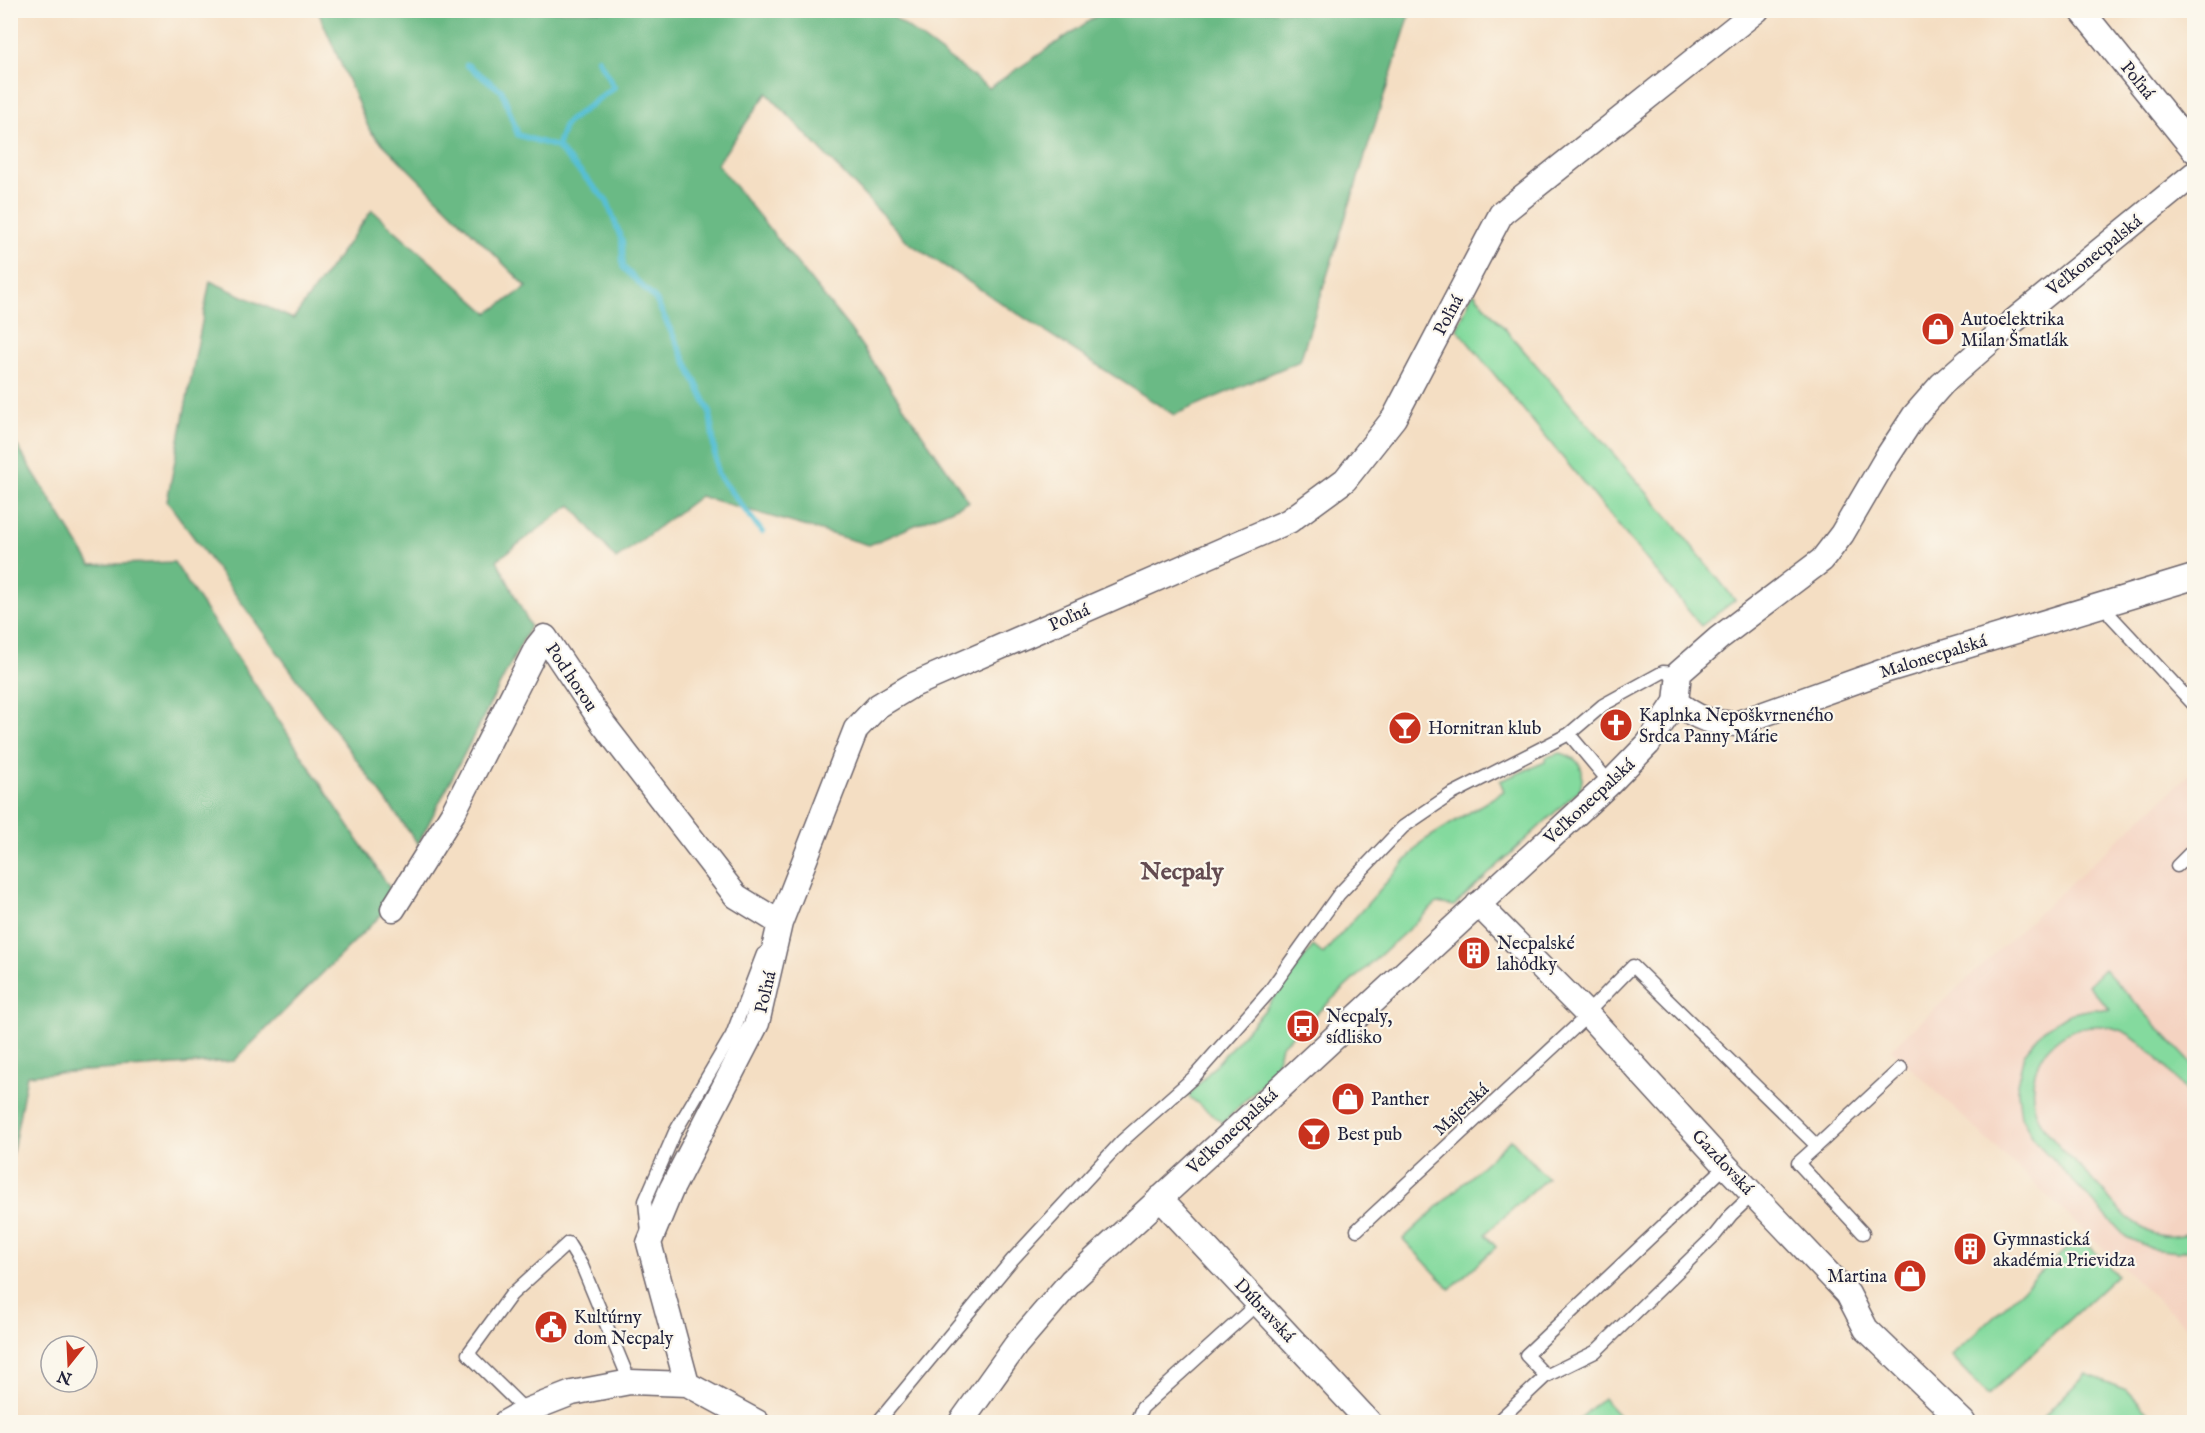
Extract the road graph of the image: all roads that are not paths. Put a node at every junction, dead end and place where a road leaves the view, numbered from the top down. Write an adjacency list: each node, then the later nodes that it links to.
1 (2081, 10): 3 (street, Poľná)
2 (1753, 12): 16 (street, Poľná)
3 (2194, 150)
4 (2194, 174): 7 (street, Veľkonecpalská)
5 (2194, 577): 6 (street, Malonecpalská)
6 (2107, 603): 8 (street, Malonecpalská); 9 (lane)
7 (1679, 673): 8 (street, Veľkonecpalská); 10 (lane)
8 (1676, 702): 11 (street, Veľkonecpalská)
9 (2194, 705)
10 (1569, 734): 11 (lane); 31 (lane)
11 (1610, 783): 14 (street, Veľkonecpalská)
12 (2194, 849): 13 (lane)
13 (2177, 866)
14 (1478, 904): 17 (street, Gazdovská); 22 (street, Veľkonecpalská)
15 (393, 909): 16 (street, Pod horou)
16 (780, 923): 28 (street, Poľná)
17 (1587, 1014): 19 (lane, Majerská); 20 (street, Gazdovská); 23 (lane, Majerská)
18 (1901, 1068): 19 (lane)
19 (1817, 1146): 24 (lane)
20 (1726, 1166): 21 (street, Gazdovská); 26 (lane)
21 (1753, 1194): 26 (lane); 36 (street, Gazdovská)
22 (1160, 1198): 25 (street, Dúbravská); 32 (street, Veľkonecpalská)
23 (1357, 1230)
24 (1863, 1233)
25 (1258, 1303): 33 (lane); 34 (street, Dúbravská)
26 (1546, 1376): 35 (lane)
27 (630, 1382): 28 (street); 29 (street); 29 (lane)
28 (687, 1384): 30 (street)
29 (516, 1417)
30 (757, 1422)
31 (879, 1422)
32 (961, 1422)
33 (1136, 1422)
34 (1370, 1422)
35 (1497, 1422)
36 (1963, 1422)

